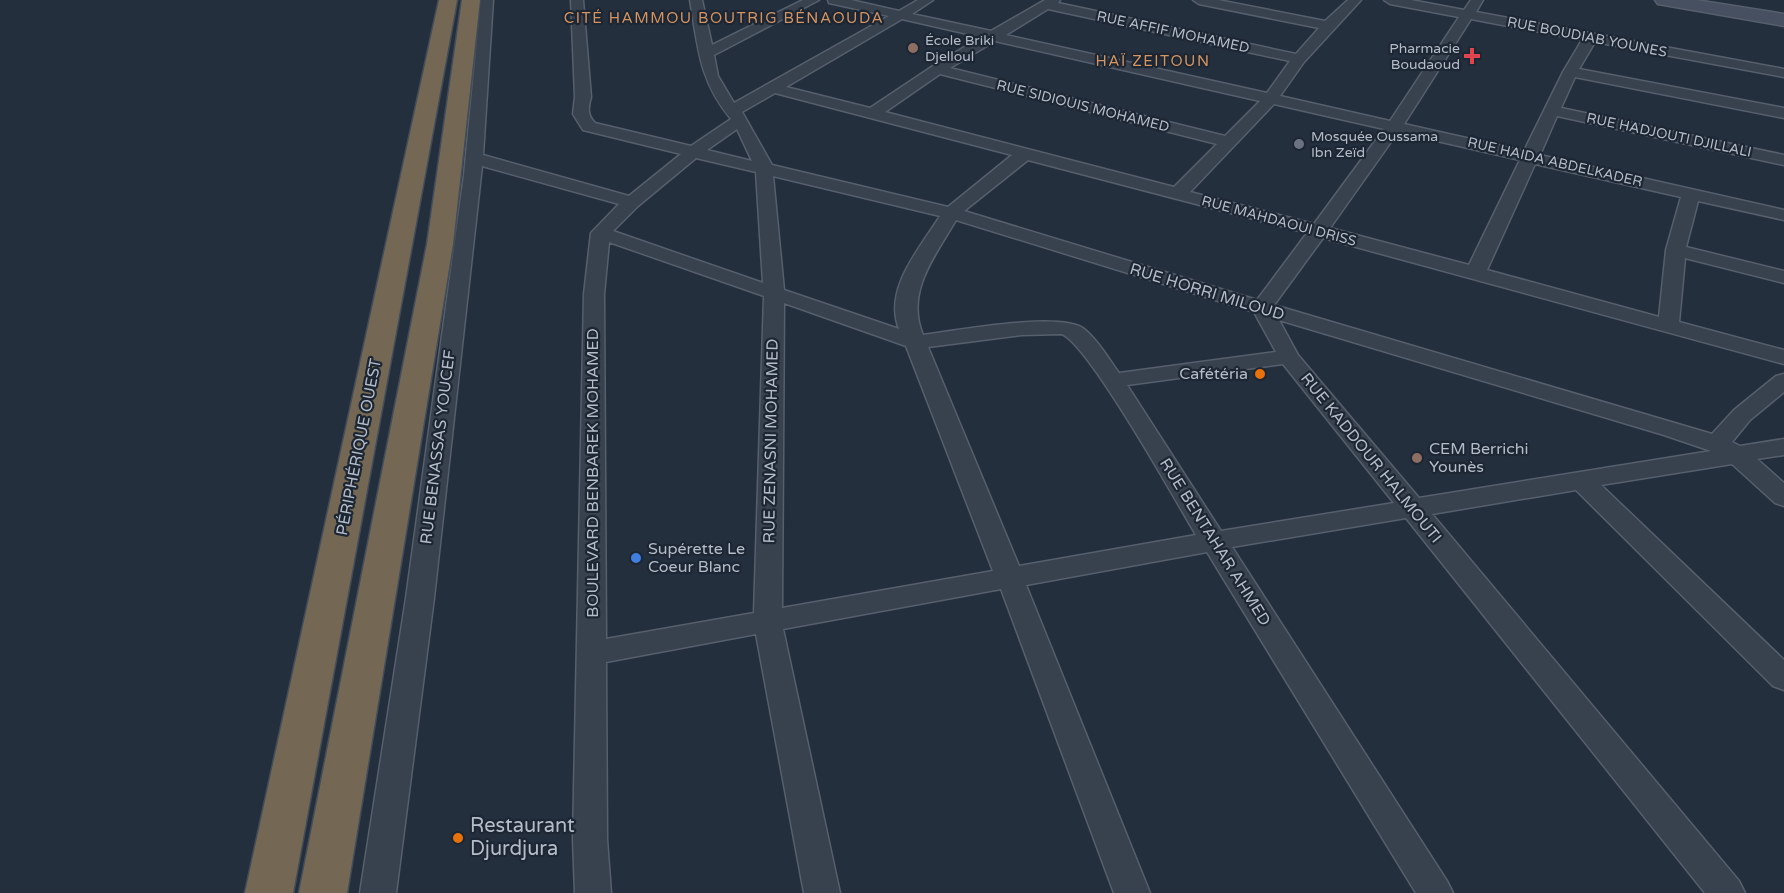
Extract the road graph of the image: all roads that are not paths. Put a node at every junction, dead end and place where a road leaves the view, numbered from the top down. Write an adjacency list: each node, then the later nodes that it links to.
1 (448, 0): 69 (highway, PÉRIPHÉRIQUE OUEST)
2 (471, 0): 70 (highway)
3 (487, 0): 38 (street, RUE BENASSAS YOUCEF)
4 (577, 0): 35 (street, RUE HORRI MILOUD)
5 (813, 0): 22 (street)
6 (834, 0): 16 (street, RUE HAIDA ABDELKADER)
7 (927, 0): 16 (street)
8 (1198, 0): 19 (street)
9 (1355, 0): 19 (street)
10 (1390, 0): 15 (street, RUE BOUDIAB YOUNES)
11 (1664, 0): 18 (main road)
12 (1696, 0): 17 (main road)
13 (1050, 3): 20 (street); 23 (street, RUE AFFIF MOHAMED)
14 (700, 5): 22 (street, RUE ZENASNI MOHAMED)
15 (1472, 7): 21 (street, RUE BOUDIAB YOUNES); 33 (street)
16 (902, 15): 20 (street, RUE HAIDA ABDELKADER); 27 (street)
17 (1784, 15)
18 (1784, 20)
19 (1328, 26): 23 (street)
20 (994, 35): 24 (street); 28 (street, RUE HAIDA ABDELKADER)
21 (1590, 38): 25 (street); 26 (street, RUE BOUDIAB YOUNES)
22 (706, 54): 32 (street, RUE ZENASNI MOHAMED)
23 (1299, 59): 28 (street)
24 (938, 69): 30 (street); 34 (street, RUE SIDIOUIS MOHAMED)
25 (1570, 72): 29 (street); 31 (street)
26 (1784, 73)
27 (774, 88): 30 (street, RUE MAHDAOUI DRISS); 32 (street)
28 (1271, 99): 33 (street, RUE HAIDA ABDELKADER); 34 (street)
29 (1554, 111): 37 (street); 39 (street, RUE HADJOUTI DJILLALI)
30 (874, 113): 36 (street, RUE MAHDAOUI DRISS)
31 (1784, 113)
32 (736, 115): 35 (street); 40 (street, RUE ZENASNI MOHAMED)
33 (1394, 126): 37 (street, RUE HAIDA ABDELKADER); 46 (street)
34 (1228, 142): 42 (street)
35 (693, 152): 40 (street, RUE HORRI MILOUD); 43 (street)
36 (1024, 154): 42 (street, RUE MAHDAOUI DRISS); 44 (street)
37 (1531, 156): 41 (street, RUE HAIDA ABDELKADER); 49 (street)
38 (474, 158): 43 (street); 71 (street, RUE BENASSAS YOUCEF)
39 (1784, 160)
40 (764, 167): 44 (street, RUE HORRI MILOUD); 51 (street, RUE ZENASNI MOHAMED)
41 (1691, 193): 45 (street, RUE HAIDA ABDELKADER); 48 (street)
42 (1178, 194): 46 (street, RUE MAHDAOUI DRISS)
43 (632, 202): 47 (street)
44 (951, 213): 52 (street, RUE HORRI MILOUD); 54 (street)
45 (1784, 215)
46 (1320, 231): 49 (street, RUE MAHDAOUI DRISS); 52 (street)
47 (600, 233): 51 (street); 67 (street, BOULEVARD BENBAREK MOHAMED)
48 (1677, 250): 50 (street); 53 (street)
49 (1475, 274): 53 (street, RUE MAHDAOUI DRISS)
50 (1784, 277)
51 (774, 292): 54 (street); 66 (street, RUE ZENASNI MOHAMED)
52 (1262, 308): 55 (street, RUE KADDOUR HALMOUTI); 60 (street, RUE HORRI MILOUD)
53 (1668, 327): 56 (street, RUE MAHDAOUI DRISS)
54 (915, 342): 57 (street, RUE BENTAHAR AHMED); 65 (street)
55 (1289, 357): 57 (street); 63 (street, RUE KADDOUR HALMOUTI)
56 (1784, 357)
57 (1113, 380): 64 (street, RUE BENTAHAR AHMED)
58 (1784, 381): 60 (street)
59 (1784, 447): 60 (street)
60 (1727, 450): 61 (street); 62 (street)
61 (1581, 480): 63 (street); 68 (street)
62 (1784, 497)
63 (1412, 509): 64 (street); 76 (street, RUE KADDOUR HALMOUTI)
64 (1214, 541): 65 (street); 75 (street, RUE BENTAHAR AHMED)
65 (1010, 578): 66 (street); 74 (street)
66 (768, 623): 67 (street); 73 (street, RUE ZENASNI MOHAMED)
67 (591, 653): 72 (street, BOULEVARD BENBAREK MOHAMED)
68 (1784, 678)
69 (269, 893)
70 (323, 893)
71 (378, 893)
72 (593, 893)
73 (822, 893)
74 (1132, 893)
75 (1435, 893)
76 (1727, 893)

